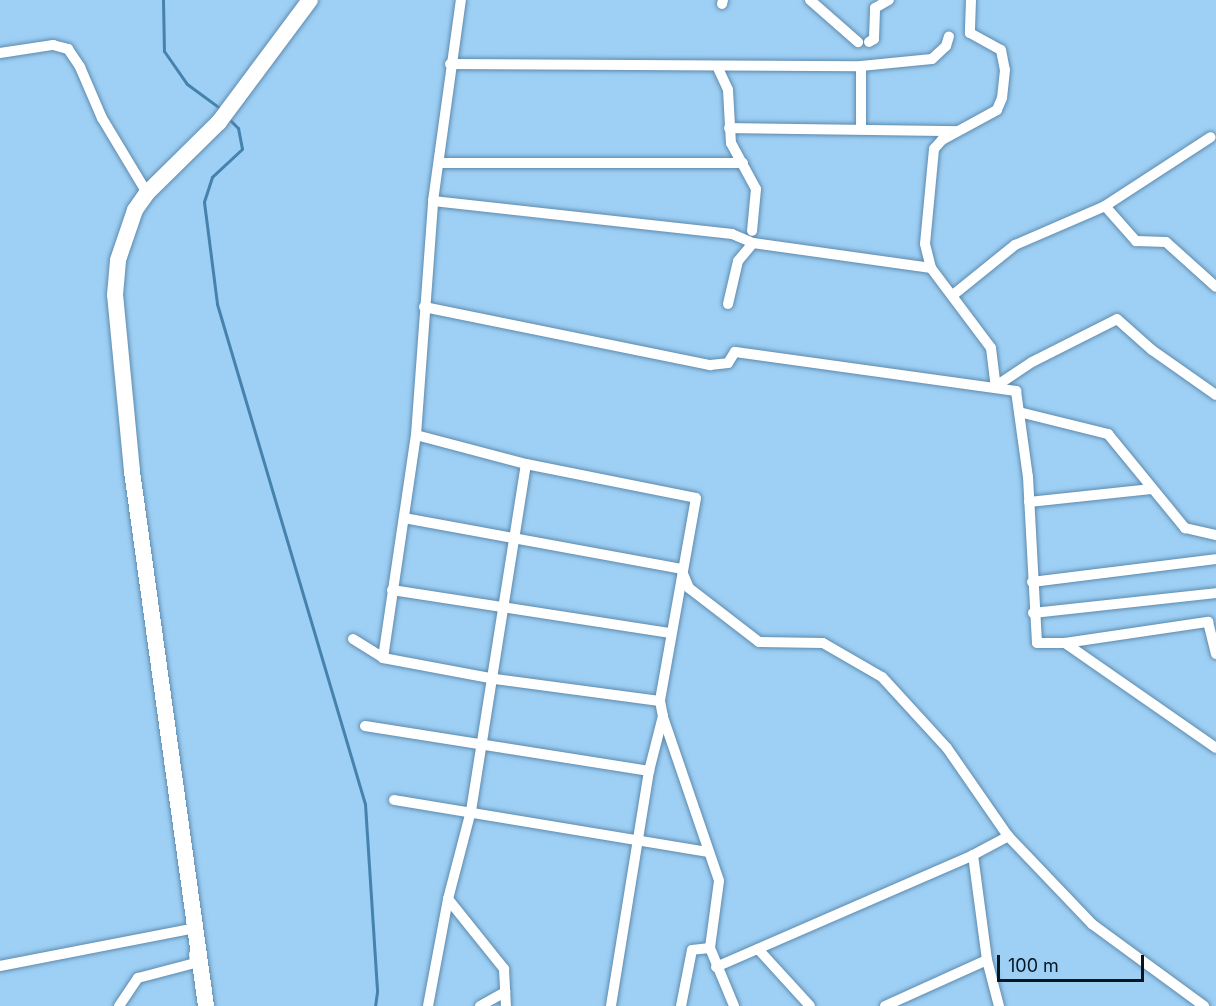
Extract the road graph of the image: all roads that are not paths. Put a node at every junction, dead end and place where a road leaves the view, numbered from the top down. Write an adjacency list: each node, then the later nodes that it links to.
1 (310, 0): 17 (street)
2 (461, 0): 8 (street)
3 (810, 0): 4 (street)
4 (889, 0)
5 (971, 0): 13 (street)
6 (948, 36): 10 (street)
7 (0, 53): 17 (street)
8 (450, 64): 9 (street); 15 (street)
9 (717, 66): 10 (street); 11 (street)
10 (861, 66): 12 (street)
11 (729, 128): 12 (street); 16 (street)
12 (861, 129): 13 (street)
13 (959, 132): 21 (street)
14 (1211, 137): 19 (street)
15 (439, 163): 16 (street); 18 (street)
16 (743, 163): 20 (street)
17 (147, 193): 62 (street)
18 (433, 201): 20 (street); 25 (street)
19 (1104, 206): 22 (street); 23 (street)
20 (753, 237): 21 (street); 24 (street)
21 (931, 268): 23 (street)
22 (1216, 287)
23 (953, 295): 26 (street)
24 (728, 304)
25 (424, 307): 26 (street); 29 (street)
26 (996, 386): 27 (street); 28 (street)
27 (1216, 395)
28 (1019, 412): 31 (street); 32 (street)
29 (416, 435): 30 (street); 33 (street)
30 (526, 464): 35 (street); 37 (street)
31 (1151, 489): 32 (street); 34 (street)
32 (1029, 501): 38 (street)
33 (404, 518): 35 (street); 39 (street)
34 (1216, 535)
35 (516, 537): 37 (street); 41 (street)
36 (1216, 560): 38 (street)
37 (681, 569): 43 (street); 57 (street)
38 (1032, 582): 42 (street)
39 (392, 590): 41 (street); 47 (street)
40 (1216, 593): 42 (street)
41 (506, 608): 43 (street); 48 (street)
42 (1033, 613): 45 (street)
43 (670, 633): 49 (street)
44 (353, 639): 47 (street)
45 (1065, 643): 46 (street); 53 (street)
46 (1216, 654)
47 (383, 658): 48 (street)
48 (495, 679): 49 (street); 52 (street)
49 (660, 701): 50 (street)
50 (663, 716): 54 (street); 59 (street)
51 (365, 726): 52 (street)
52 (482, 746): 54 (street); 56 (street)
53 (1216, 748)
54 (649, 771): 58 (street)
55 (394, 800): 56 (street)
56 (471, 811): 58 (street); 61 (street)
57 (1008, 836): 60 (street); 80 (street)
58 (637, 841): 59 (street); 74 (street)
59 (707, 852): 63 (street)
60 (973, 855): 64 (street); 65 (street)
61 (448, 899): 68 (street); 71 (street)
62 (195, 929): 66 (street); 69 (street); 70 (street)
63 (710, 948): 67 (street); 75 (street)
64 (758, 949): 67 (street); 77 (street)
65 (987, 960): 78 (street); 79 (street)
66 (0, 966)
67 (716, 967): 76 (street)
68 (505, 992): 72 (street); 73 (street)
69 (119, 1006)
70 (206, 1006)
71 (428, 1006)
72 (480, 1006)
73 (506, 1006)
74 (611, 1006)
75 (681, 1006)
76 (734, 1006)
77 (810, 1006)
78 (885, 1006)
79 (999, 1006)
80 (1204, 1006)

